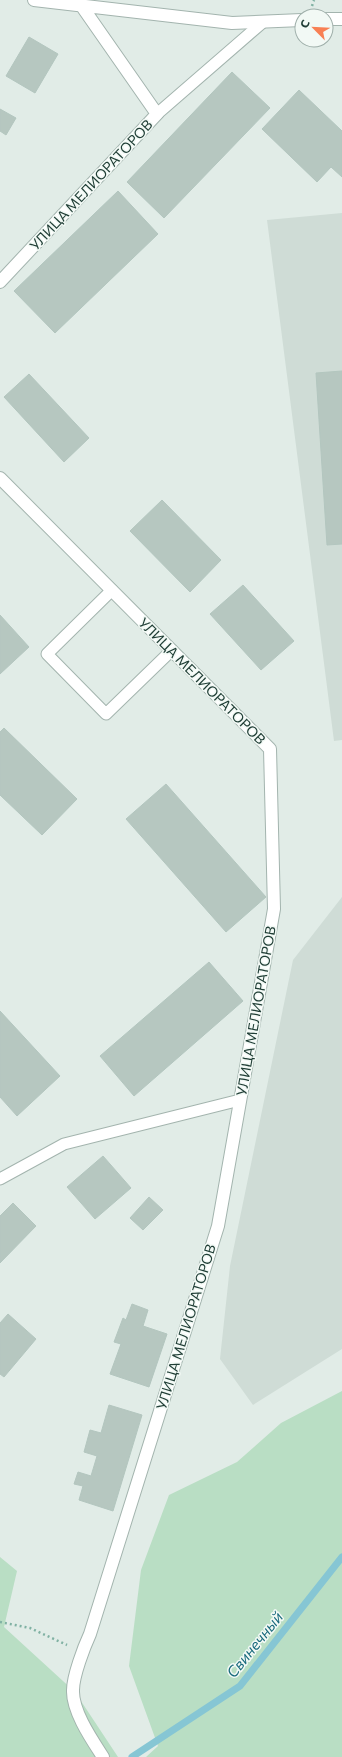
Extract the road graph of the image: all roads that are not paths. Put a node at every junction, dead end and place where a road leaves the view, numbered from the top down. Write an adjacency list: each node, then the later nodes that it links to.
1 (34, 0): 2 (street)
2 (81, 6): 4 (street); 5 (street, УЛИЦА МЕЛИОРАТОРОВ)
3 (294, 20): 4 (street)
4 (263, 22): 5 (lane)
5 (157, 114): 6 (street, УЛИЦА МЕЛИОРАТОРОВ)
6 (0, 282)
7 (0, 478): 8 (street, УЛИЦА МЕЛИОРАТОРОВ)
8 (112, 590): 9 (street, УЛИЦА МЕЛИОРАТОРОВ); 9 (lane)
9 (172, 650): 10 (street, УЛИЦА МЕЛИОРАТОРОВ)
10 (240, 1100): 11 (lane); 12 (street, УЛИЦА МЕЛИОРАТОРОВ)
11 (0, 1179)
12 (103, 1757)

